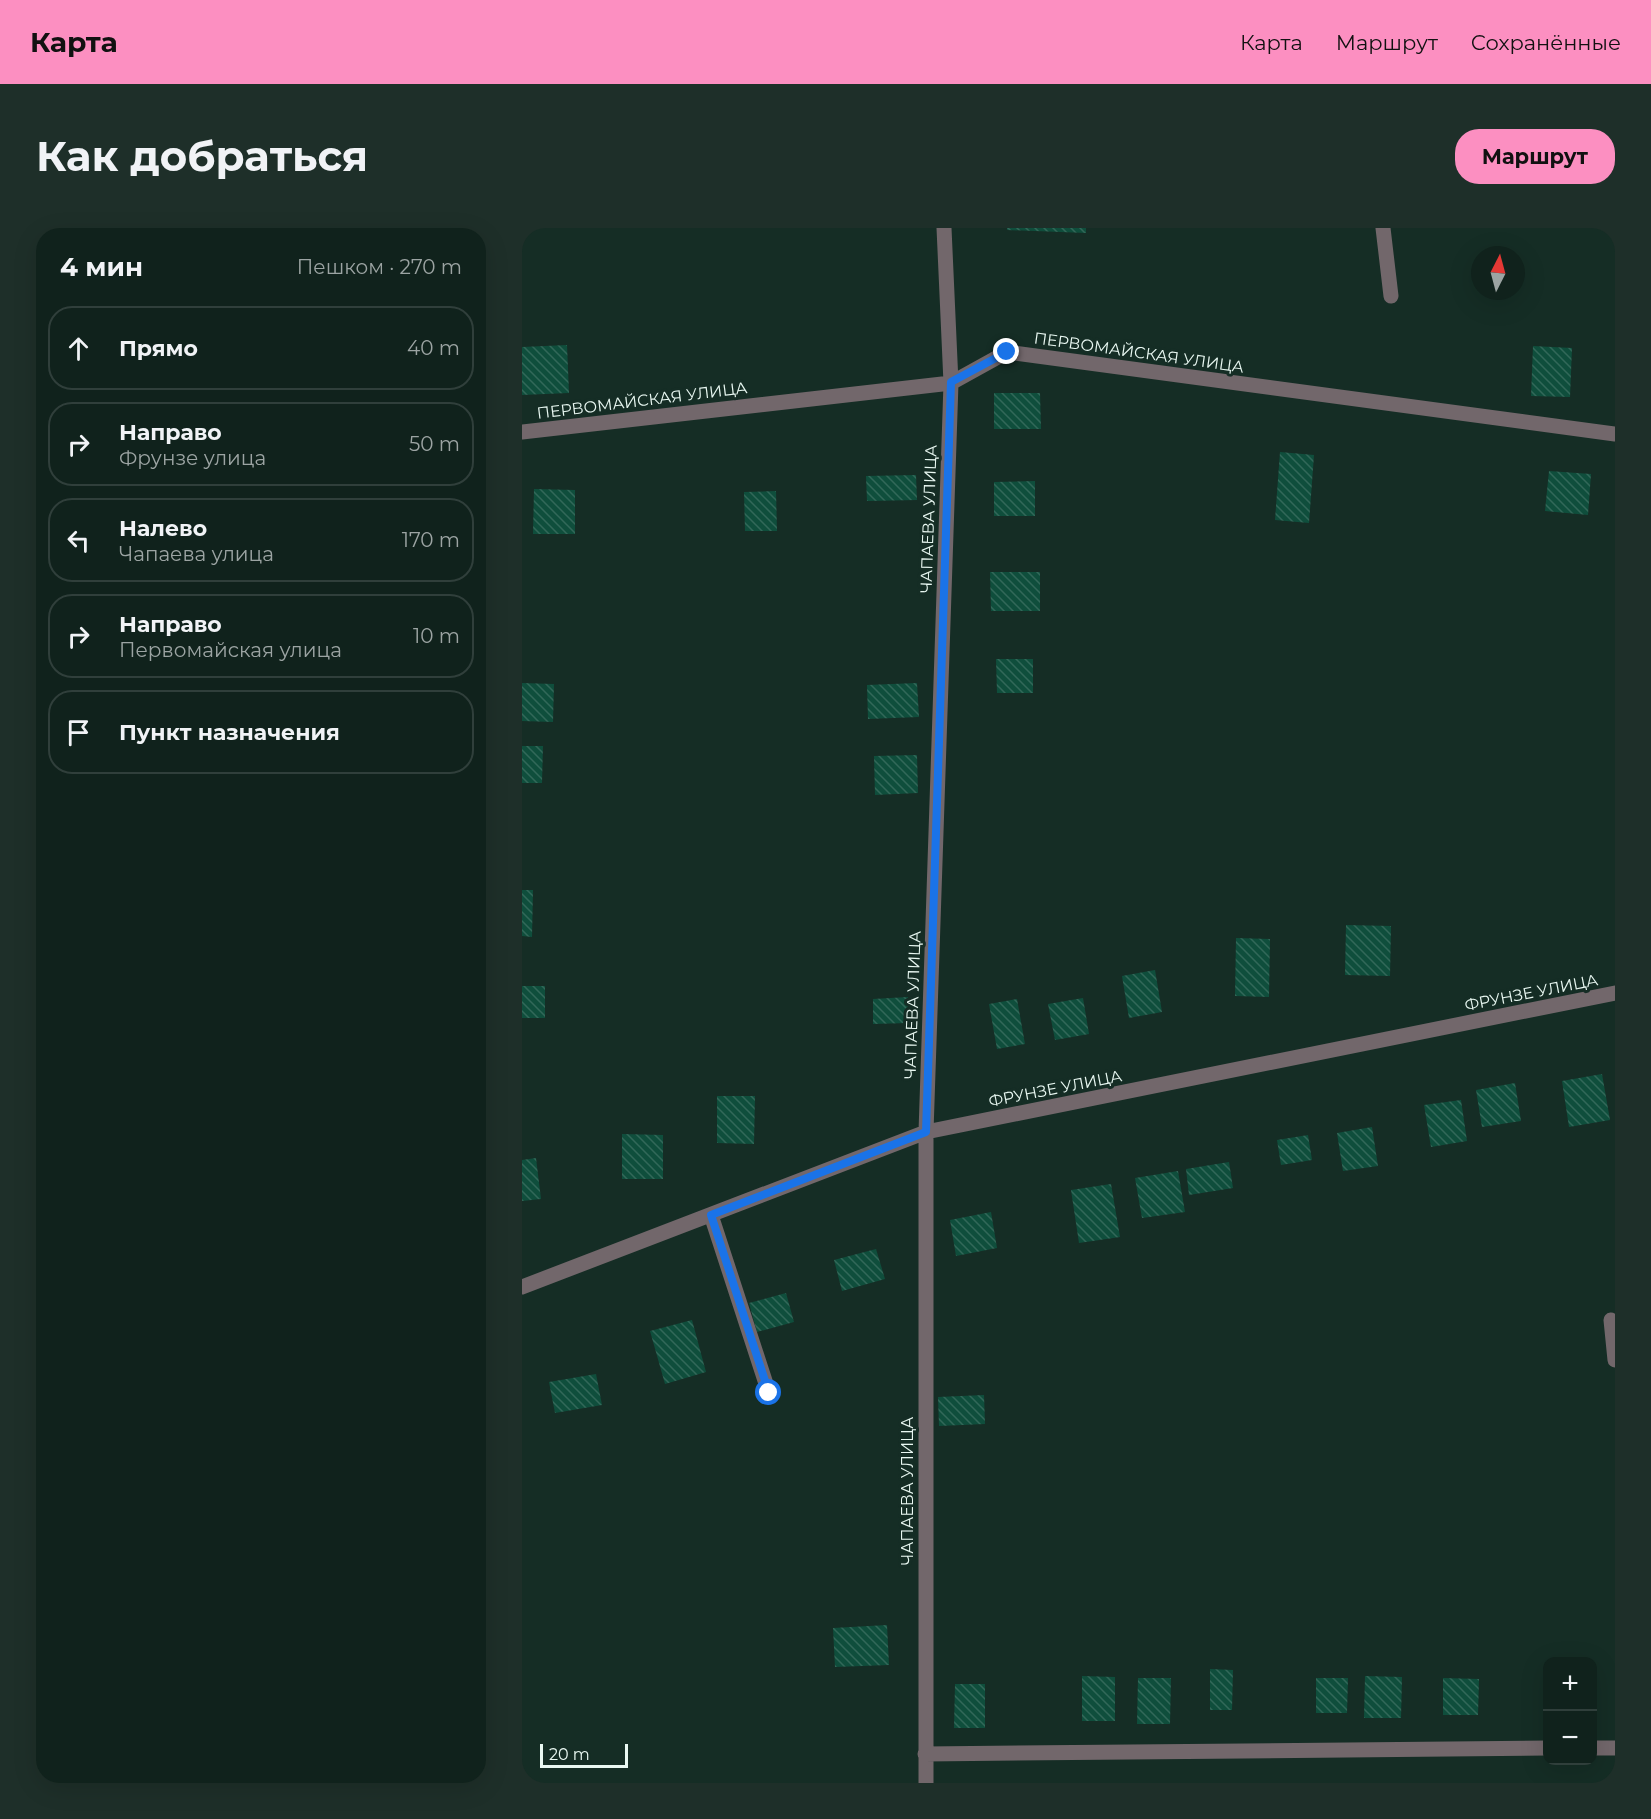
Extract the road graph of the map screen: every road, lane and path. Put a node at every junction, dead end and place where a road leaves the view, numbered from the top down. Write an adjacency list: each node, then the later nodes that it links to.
1 (944, 228): 4 (street, ЧАПАЕВА УЛИЦА)
2 (1383, 228): 3 (street)
3 (1391, 296)
4 (951, 382): 5 (street, ПЕРВОМАЙСКАЯ УЛИЦА); 6 (street, ПЕРВОМАЙСКАЯ УЛИЦА); 8 (street, ЧАПАЕВА УЛИЦА)
5 (522, 432)
6 (1615, 434)
7 (1615, 993): 8 (street, ФРУНЗЕ УЛИЦА)
8 (926, 1132): 9 (street, ФРУНЗЕ УЛИЦА); 17 (street, ЧАПАЕВА УЛИЦА)
9 (711, 1215): 10 (street, ФРУНЗЕ УЛИЦА); 13 (street)
10 (522, 1287)
11 (1611, 1320): 12 (street)
12 (1615, 1360)
13 (769, 1393)
14 (1543, 1748): 17 (street)
15 (1597, 1748): 16 (street)
16 (1615, 1748)
17 (925, 1754): 18 (street, ЧАПАЕВА УЛИЦА)
18 (926, 1783)

